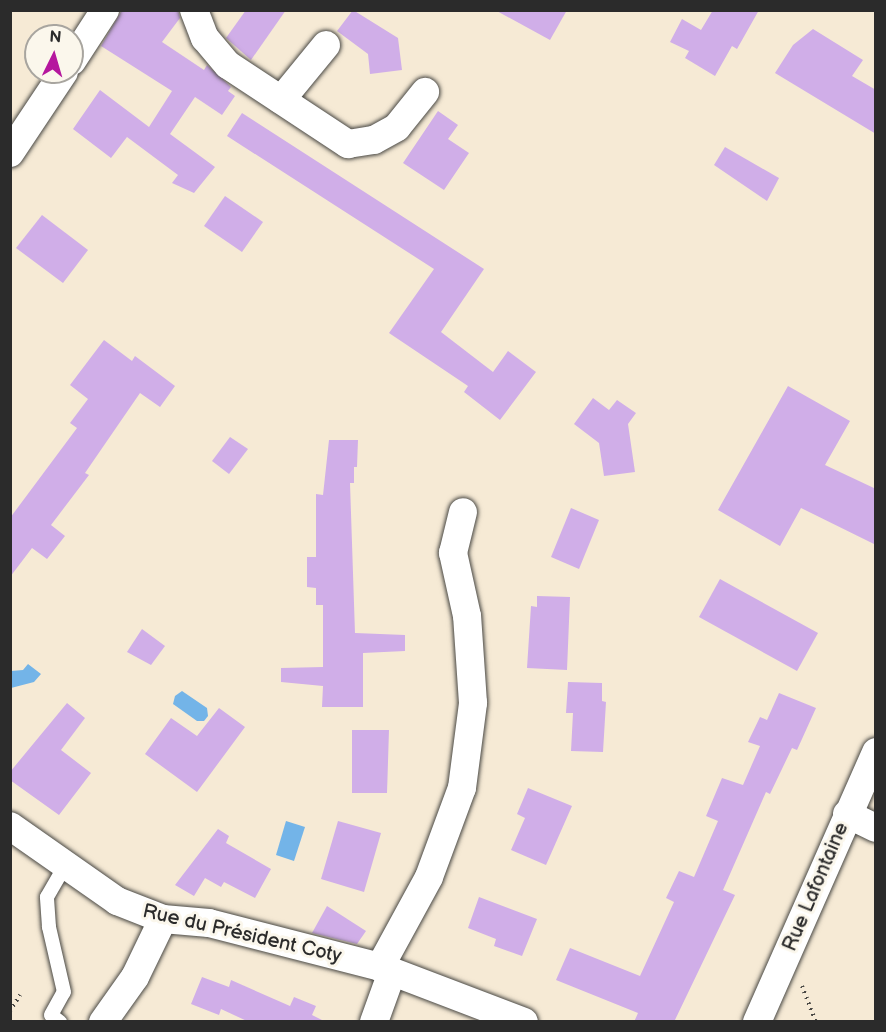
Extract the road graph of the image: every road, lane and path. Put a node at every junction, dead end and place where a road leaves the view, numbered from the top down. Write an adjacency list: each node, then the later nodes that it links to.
1 (105, 10): 3 (street)
2 (194, 10): 7 (street)
3 (84, 42)
4 (326, 45): 7 (street)
5 (56, 84): 8 (street)
6 (425, 92): 7 (street)
7 (281, 100)
8 (10, 153)
9 (464, 512): 16 (street)
10 (876, 752): 11 (street, Rue Lafontaine)
11 (847, 814): 13 (street); 24 (street, Rue Lafontaine)
12 (10, 826): 14 (street, Rue du Président Coty)
13 (876, 828)
14 (65, 866): 15 (street, Rue du Président Coty); 20 (lane)
15 (163, 919): 16 (street, Rue du Président Coty); 21 (street)
16 (386, 970): 22 (street); 23 (street, Rue du Président Coty)
17 (801, 986): 25 (path)
18 (20, 995): 19 (path)
19 (10, 1011)
20 (55, 1018)
21 (103, 1022)
22 (374, 1022)
23 (524, 1022)
24 (757, 1022)
25 (816, 1022)

